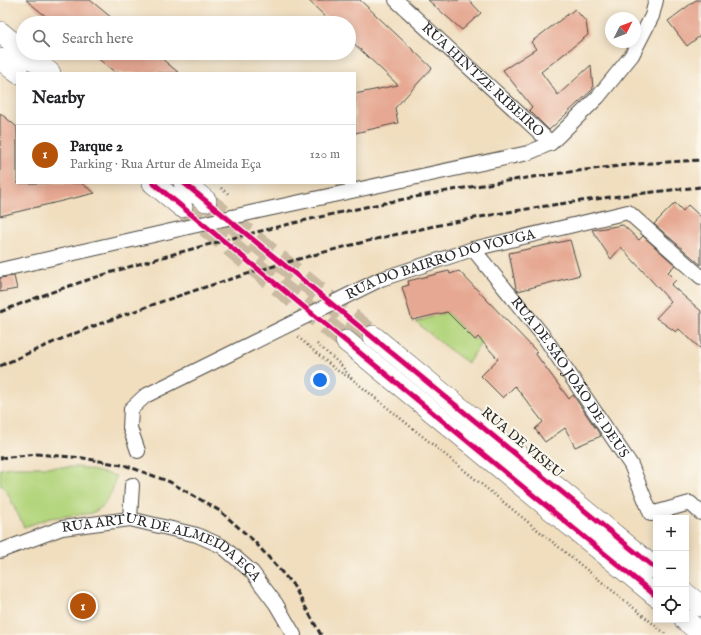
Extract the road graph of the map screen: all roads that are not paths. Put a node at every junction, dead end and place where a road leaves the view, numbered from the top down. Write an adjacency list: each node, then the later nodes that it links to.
1 (396, 0): 9 (street, RUA HINTZE RIBEIRO)
2 (656, 0): 9 (street)
3 (0, 32): 4 (main road)
4 (16, 45)
5 (0, 59): 7 (main road)
6 (34, 60): 8 (main road)
7 (17, 72)
8 (49, 72)
9 (551, 143): 15 (street)
10 (154, 184): 13 (main road)
11 (185, 184): 12 (main road)
12 (206, 201)
13 (182, 207)
14 (473, 249): 16 (street, RUA DO BAIRRO DO VOUGA); 19 (street, RUA DO BAIRRO DO VOUGA); 21 (street, RUA DE SÃO JOÃO DE DEUS)
15 (0, 270)
16 (701, 277)
17 (373, 336): 24 (main road, RUA DE VISEU)
18 (346, 341): 25 (main road)
19 (138, 451)
20 (132, 485): 22 (street)
21 (701, 513)
22 (130, 519): 23 (street, RUA ARTUR DE ALMEIDA EÇA); 30 (street, RUA ARTUR DE ALMEIDA EÇA)
23 (0, 551)
24 (653, 567)
25 (653, 594)
26 (689, 596): 27 (main road)
27 (701, 606)
28 (689, 623): 29 (main road)
29 (701, 633)
30 (294, 635)

